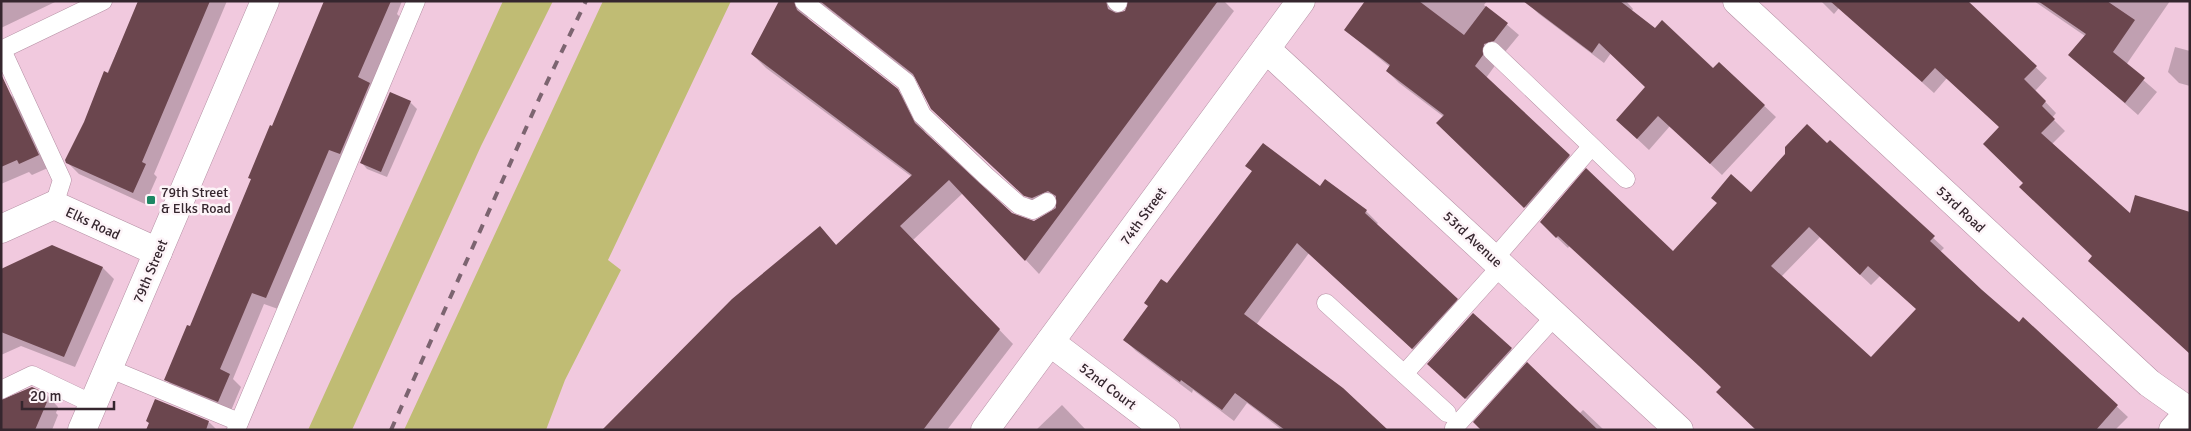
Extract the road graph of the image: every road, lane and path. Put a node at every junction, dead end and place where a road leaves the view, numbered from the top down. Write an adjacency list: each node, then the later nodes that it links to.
1 (103, 1): 8 (lane)
2 (265, 1): 15 (street, 79th Street)
3 (416, 1): 26 (lane)
4 (1302, 1): 7 (street, 74th Street)
5 (1737, 1): 24 (street, 53rd Road)
6 (804, 2): 12 (lane)
7 (1266, 49): 16 (street, 53rd Avenue); 19 (street, 74th Street)
8 (1, 50): 13 (lane)
9 (1492, 51): 10 (lane)
10 (1591, 147): 11 (lane); 16 (lane)
11 (1626, 179)
12 (1046, 202)
13 (54, 205): 14 (street, Elks Road); 15 (street, Elks Road)
14 (1, 229)
15 (158, 252): 20 (street, 79th Street)
16 (1498, 263): 18 (street, 53rd Avenue); 21 (lane)
17 (1326, 303): 21 (lane)
18 (1555, 316): 30 (lane); 31 (street, 53rd Avenue)
19 (1050, 342): 28 (street, 74th Street); 29 (street, 52nd Court)
20 (108, 368): 23 (street, 79th Street); 26 (lane)
21 (1404, 374): 25 (lane)
22 (1, 390): 23 (lane)
23 (93, 404): 27 (street, 79th Street)
24 (2190, 412): 32 (street)
25 (1446, 413)
26 (237, 426)
27 (82, 430)
28 (985, 430)
29 (1166, 430)
30 (1456, 430)
31 (1679, 430)
32 (2173, 430)

